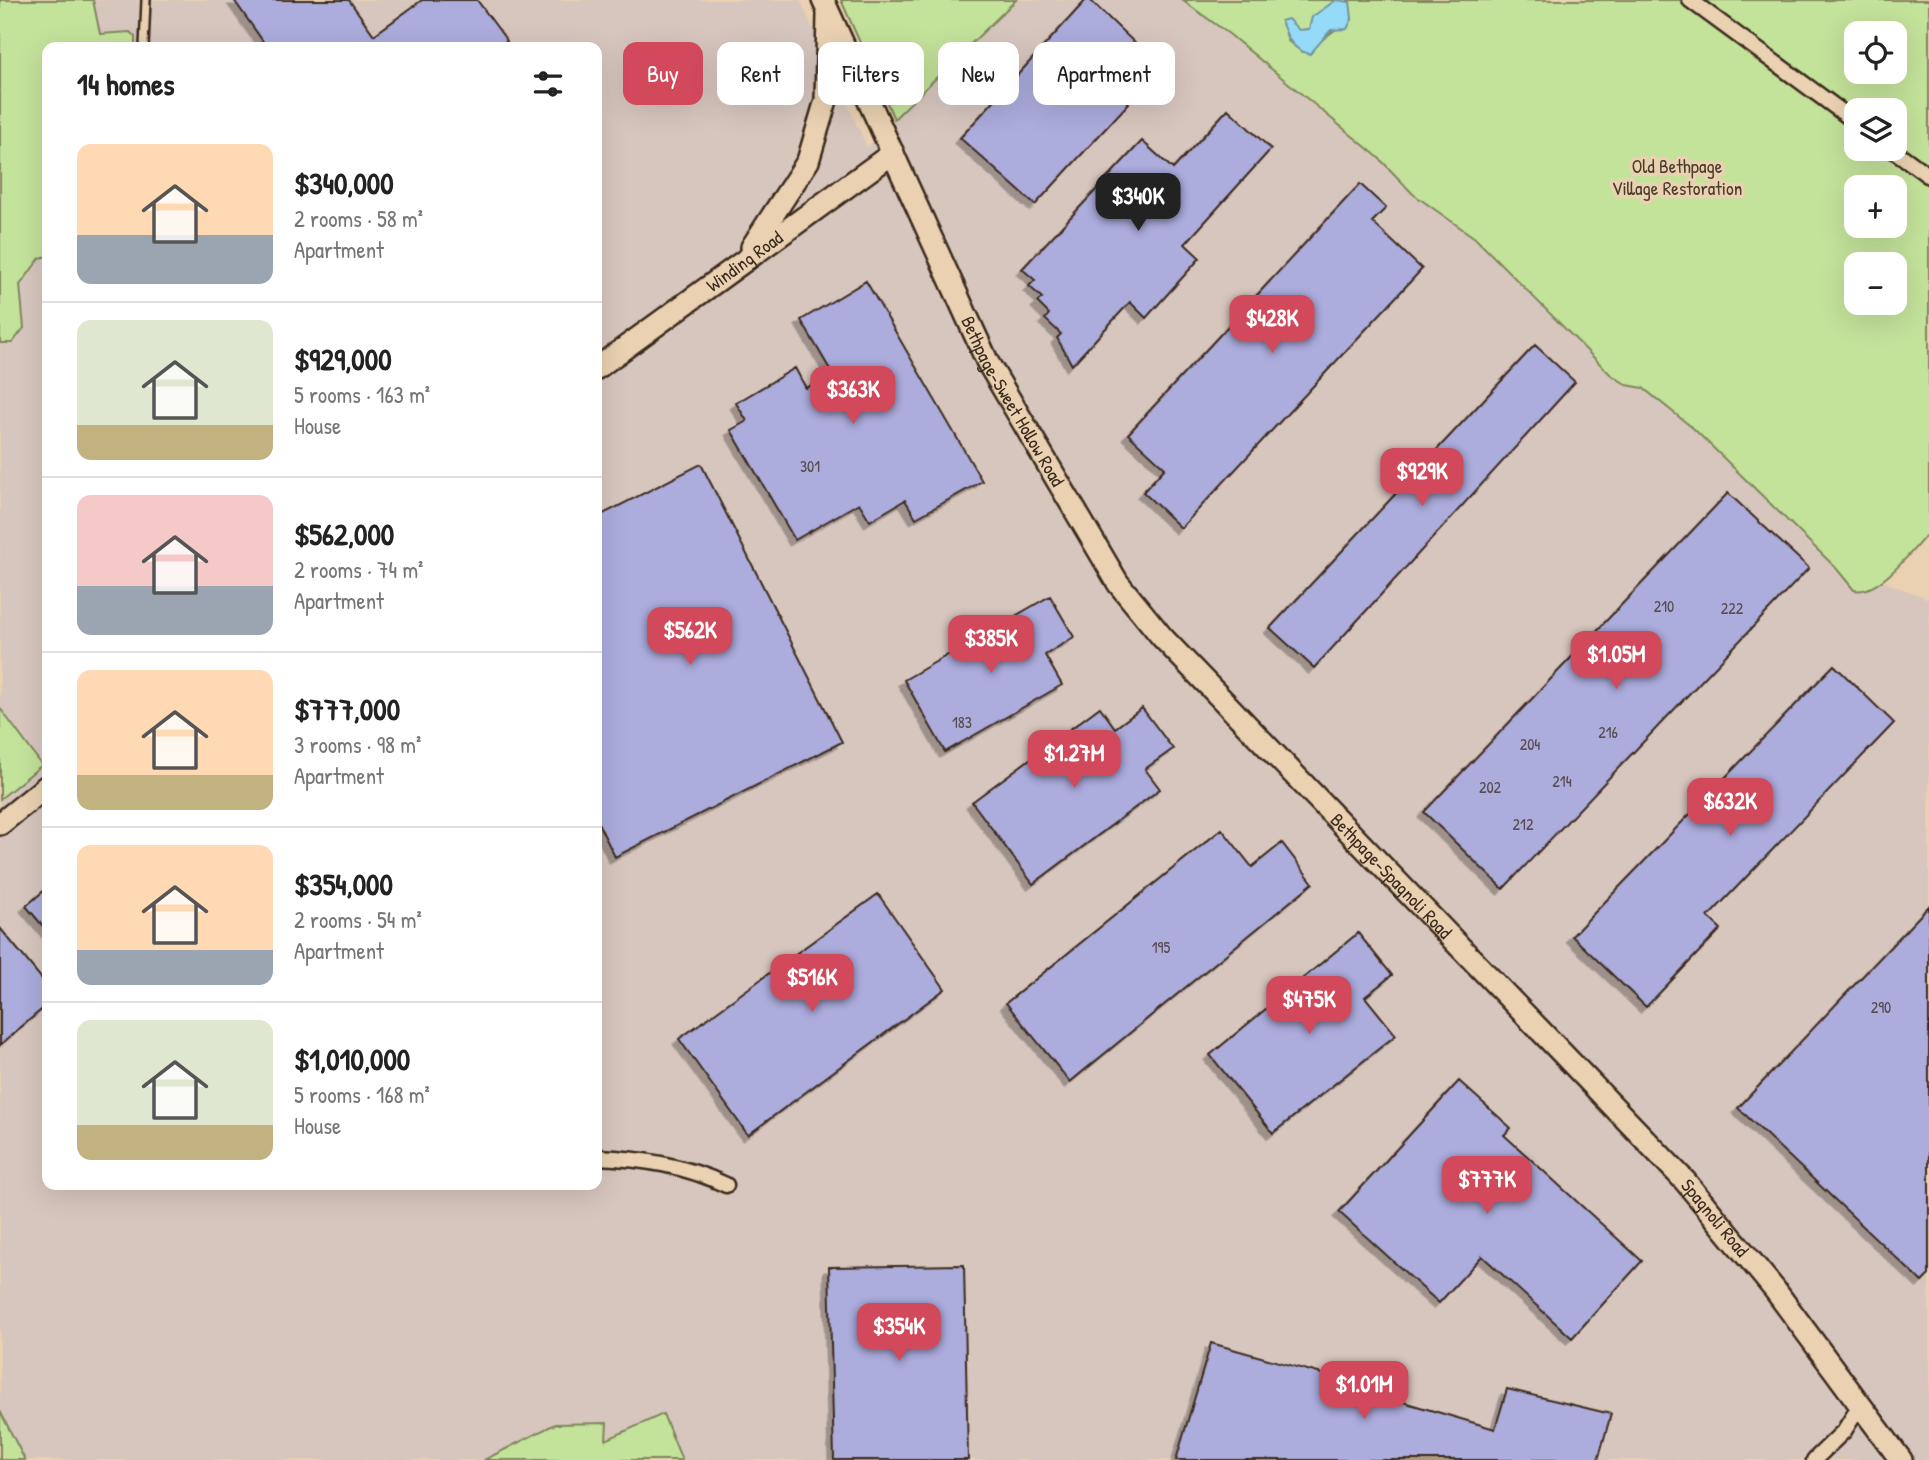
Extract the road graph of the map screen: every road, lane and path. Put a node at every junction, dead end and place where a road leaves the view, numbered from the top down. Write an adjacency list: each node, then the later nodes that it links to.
1 (146, 0): 4 (lane)
2 (1690, 0): 5 (street)
3 (826, 5): 6 (main road, Bethpage-Sweet Hollow Road); 9 (main road)
4 (144, 42)
5 (1844, 113)
6 (893, 153): 9 (main road, Winding Road); 11 (main road, Bethpage-Sweet Hollow Road)
7 (1907, 160): 8 (street)
8 (1929, 176)
9 (742, 262): 10 (main road, Winding Road)
10 (602, 364)
11 (1275, 755): 14 (main road, Bethpage-Spagnoli Road)
12 (42, 790): 13 (main road)
13 (0, 824)
14 (1507, 996): 17 (main road, Spagnoli Road)
15 (602, 1157): 16 (street)
16 (726, 1185)
17 (1861, 1404): 18 (street); 19 (main road, Spagnoli Road)
18 (1814, 1460)
19 (1901, 1460)

